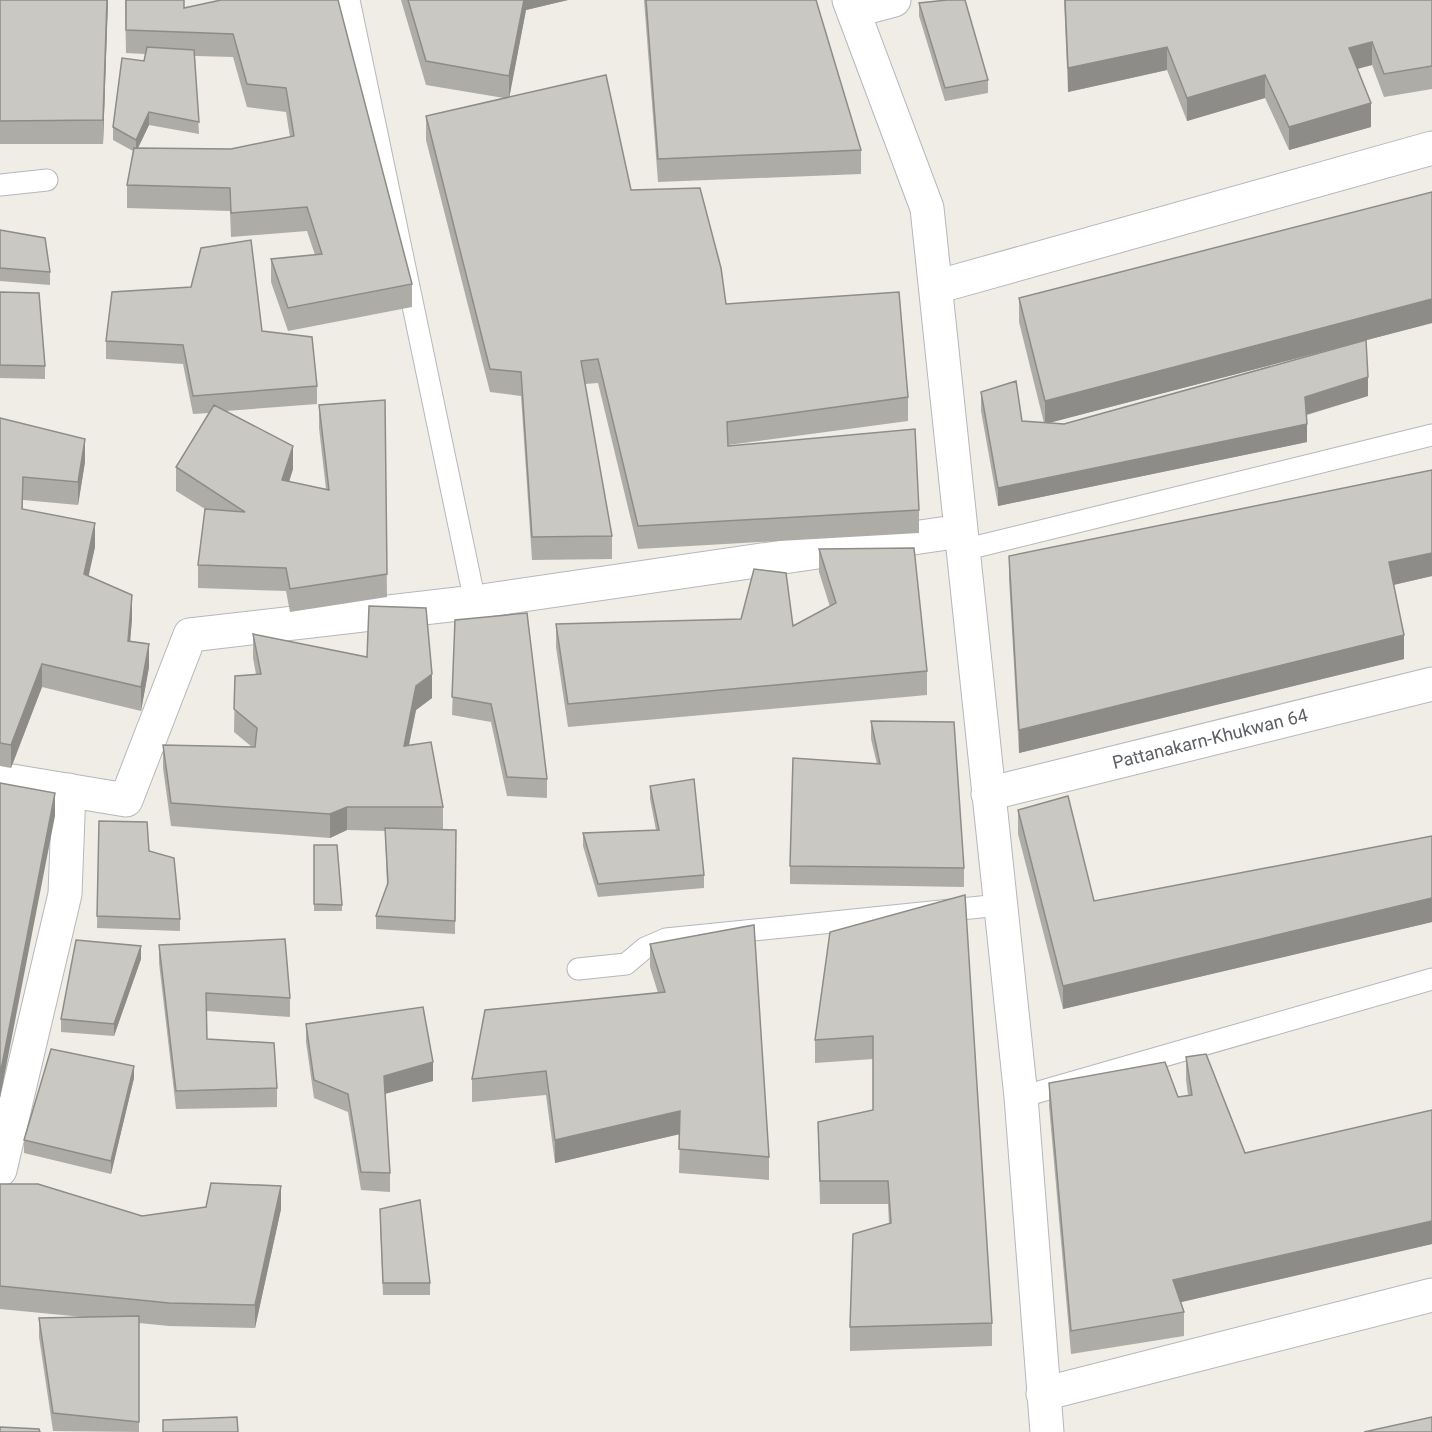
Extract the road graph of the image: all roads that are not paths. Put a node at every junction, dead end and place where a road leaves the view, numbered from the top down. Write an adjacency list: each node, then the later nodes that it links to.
1 (349, 0): 10 (lane)
2 (894, 0): 3 (street)
3 (851, 6): 7 (street)
4 (1432, 148): 7 (street)
5 (47, 180): 6 (lane)
6 (0, 185)
7 (936, 287): 9 (street)
8 (1432, 435): 9 (lane)
9 (962, 540): 10 (street); 14 (street)
10 (475, 602): 13 (street)
11 (1432, 684): 14 (street, Pattanakarn-Khukwan 64)
12 (0, 779): 13 (street)
13 (69, 790): 19 (street)
14 (988, 794): 15 (street)
15 (1000, 906): 16 (lane); 18 (street)
16 (578, 969)
17 (1432, 979): 18 (lane)
18 (1021, 1097): 21 (street)
19 (0, 1170)
20 (1432, 1295): 21 (street)
21 (1043, 1394): 22 (street)
22 (1047, 1432)

